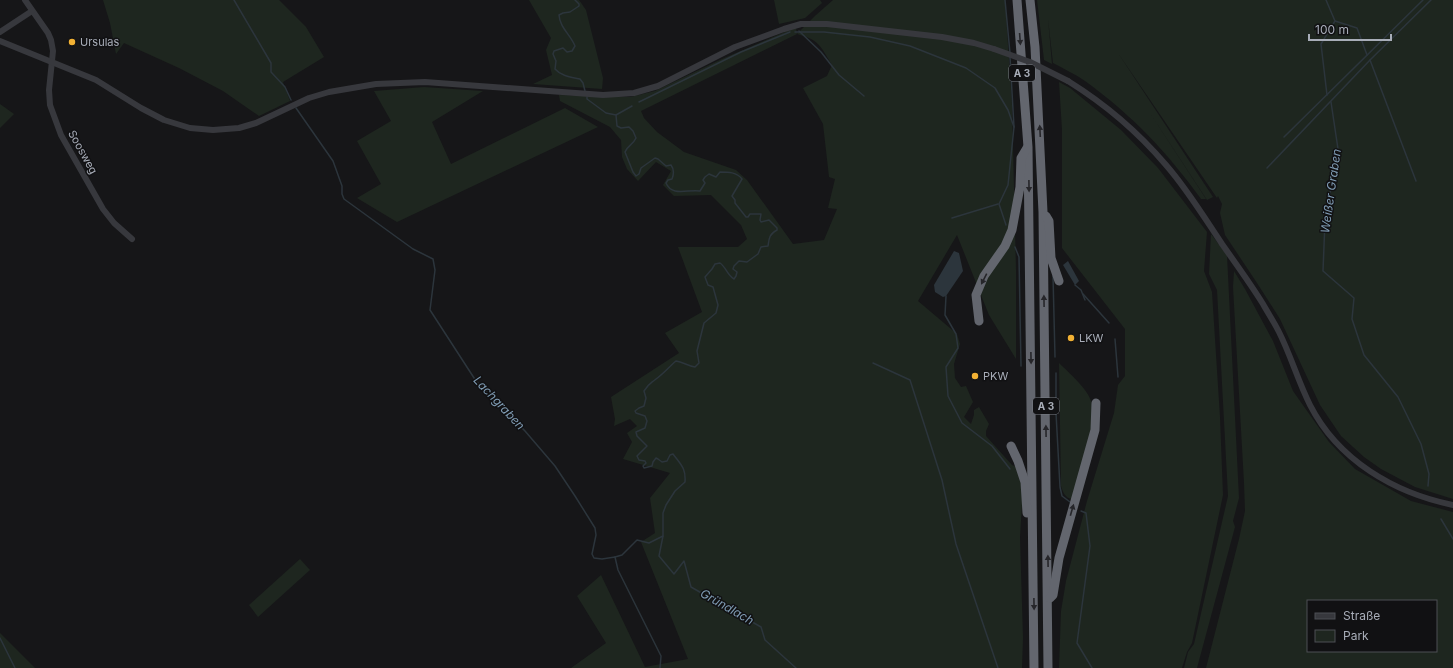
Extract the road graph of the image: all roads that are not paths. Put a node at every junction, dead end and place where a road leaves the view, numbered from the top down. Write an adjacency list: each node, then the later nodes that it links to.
1 (24, 0): 4 (street, Soosweg)
2 (1017, 0): 8 (highway, A 3, one-way to 8)
3 (1030, 0): 9 (highway, A 3, one-way to 3)
4 (32, 11): 5 (street); 7 (street, Soosweg)
5 (0, 32)
6 (0, 41): 7 (street)
7 (52, 62): 10 (street, Soosweg); 15 (street, bridge)
8 (1028, 147): 12 (highway, one-way to 12); 16 (highway, A 3, one-way to 16)
9 (1043, 212): 11 (highway); 17 (highway, A 3, one-way to 9)
10 (132, 239)
11 (1059, 281)
12 (979, 321)
13 (1096, 403): 17 (highway, one-way to 13)
14 (1010, 446): 16 (highway)
15 (1453, 505)
16 (1033, 523): 18 (highway, A 3, one-way to 18)
17 (1048, 600): 19 (highway, A 3)
18 (1034, 668)
19 (1048, 668)

